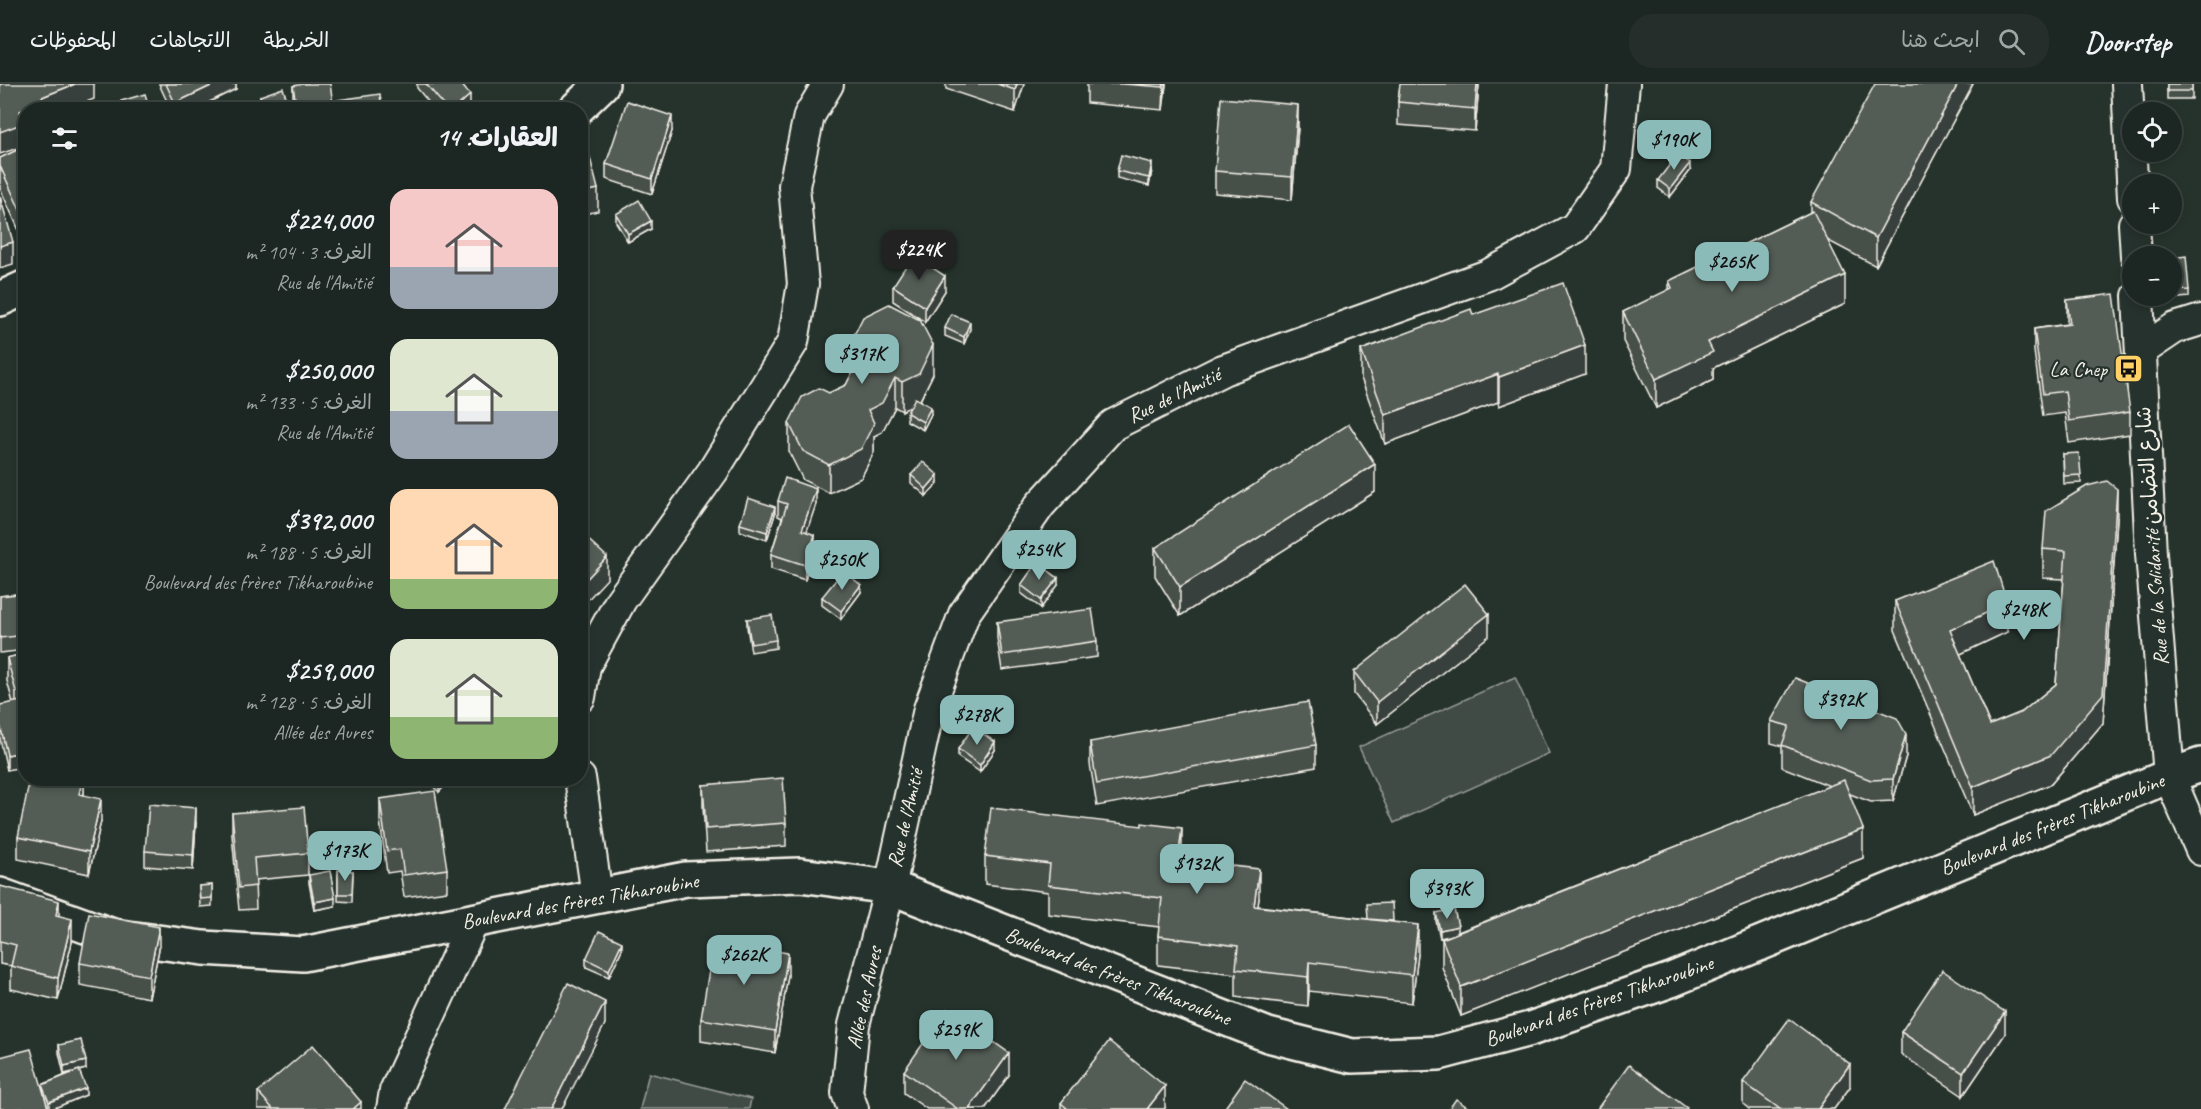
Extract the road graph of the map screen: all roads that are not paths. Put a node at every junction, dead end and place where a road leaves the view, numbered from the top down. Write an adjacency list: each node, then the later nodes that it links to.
1 (602, 84): 5 (street)
2 (828, 84): 12 (street)
3 (1624, 84): 17 (street, Rue de l'Amitié)
4 (2127, 84): 6 (street)
5 (583, 102)
6 (2132, 174)
7 (18, 291): 8 (street)
8 (0, 299)
9 (2139, 306): 11 (street, Rue de la Solidarité شارع التضامن)
10 (2201, 320): 11 (street)
11 (2141, 351): 14 (street, Rue de la Solidarité شارع التضامن)
12 (588, 660)
13 (2201, 765): 14 (street, Boulevard des frères Tikharoubine)
14 (2169, 776): 16 (street, Rue de la Solidarité شارع التضامن); 17 (street, Boulevard des frères Tikharoubine)
15 (581, 786): 19 (street)
16 (2201, 850)
17 (890, 887): 19 (street, Boulevard des frères Tikharoubine); 22 (street, Allée des Aures)
18 (0, 895): 20 (street, Boulevard des frères Tikharoubine)
19 (597, 896): 20 (street, Boulevard des frères Tikharoubine)
20 (474, 920): 21 (street)
21 (392, 1109)
22 (853, 1109)

